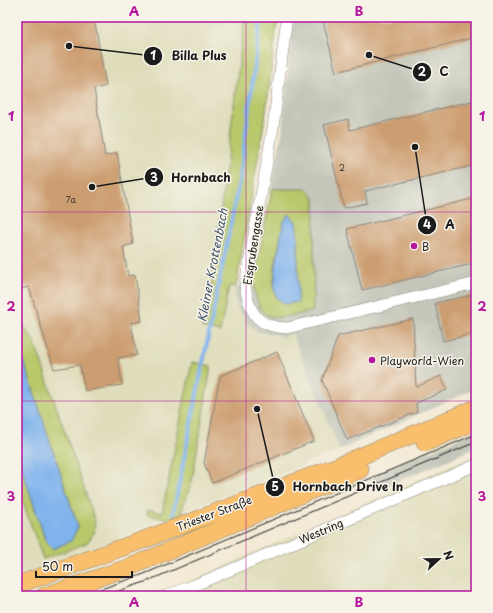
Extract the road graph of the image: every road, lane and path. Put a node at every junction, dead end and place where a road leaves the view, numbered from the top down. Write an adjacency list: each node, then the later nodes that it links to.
1 (287, 17): 2 (street, Eisgrubengasse)
2 (476, 283)
3 (476, 408): 6 (main road, Triester Straße)
4 (476, 421): 7 (main road, Triester Straße)
5 (476, 465): 8 (street, Westring)
6 (17, 585)
7 (44, 596)
8 (166, 596)

